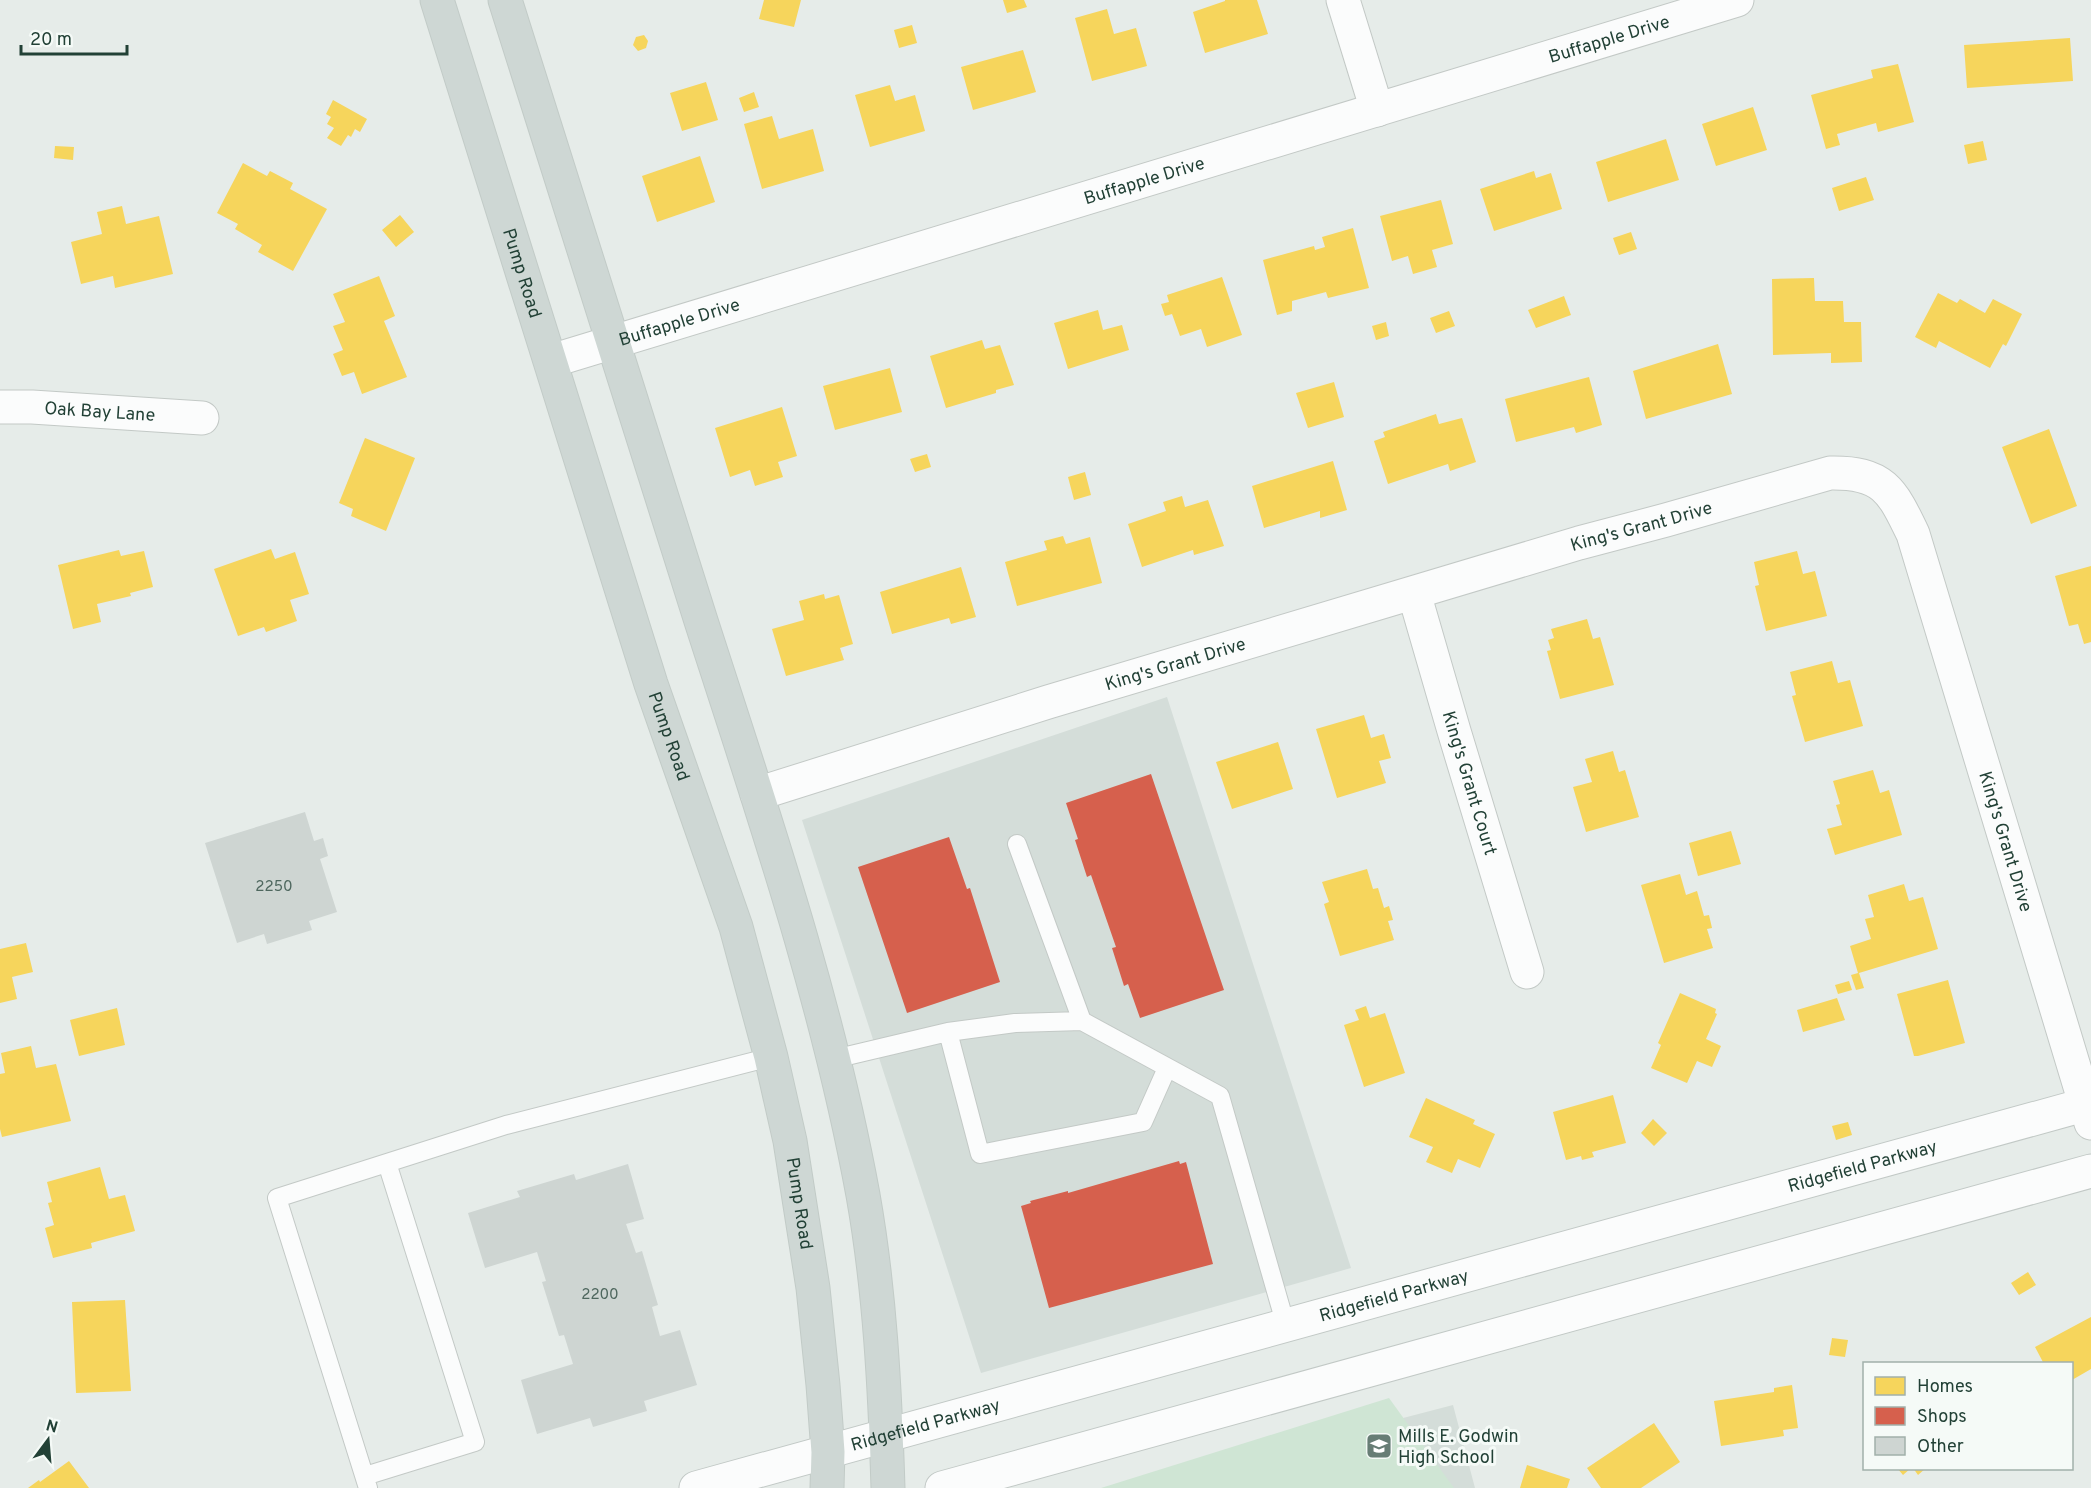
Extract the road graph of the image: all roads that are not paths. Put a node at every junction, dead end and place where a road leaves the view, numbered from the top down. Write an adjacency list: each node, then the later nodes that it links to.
1 (437, 0): 7 (main road, Pump Road)
2 (505, 0): 6 (main road)
3 (1343, 0): 5 (street)
4 (1737, 0): 5 (street, Buffapple Drive)
5 (1377, 110): 6 (street, Buffapple Drive)
6 (613, 343): 7 (street, Buffapple Drive); 11 (main road)
7 (551, 361): 16 (main road, Pump Road)
8 (0, 407): 9 (street, Oak Bay Lane)
9 (202, 418)
10 (1414, 593): 11 (street, King's Grant Drive); 13 (street, King's Grant Court); 19 (street, King's Grant Drive)
11 (757, 794): 17 (main road)
12 (1017, 844): 14 (lane)
13 (1527, 972)
14 (1082, 1021): 15 (lane); 18 (lane)
15 (948, 1032): 17 (lane); 18 (lane)
16 (771, 1057): 20 (lane); 24 (main road, Pump Road)
17 (834, 1059): 23 (main road)
18 (1167, 1068): 22 (lane)
19 (2089, 1110): 22 (street, Ridgefield Parkway)
20 (387, 1163): 25 (lane); 25 (lane)
21 (2091, 1170): 29 (street)
22 (1286, 1326): 23 (street, Ridgefield Parkway)
23 (886, 1437): 24 (street, Ridgefield Parkway); 28 (main road)
24 (828, 1452): 26 (street, Ridgefield Parkway); 27 (main road, Pump Road)
25 (366, 1482)
26 (696, 1488)
27 (827, 1488)
28 (888, 1488)
29 (942, 1488)

